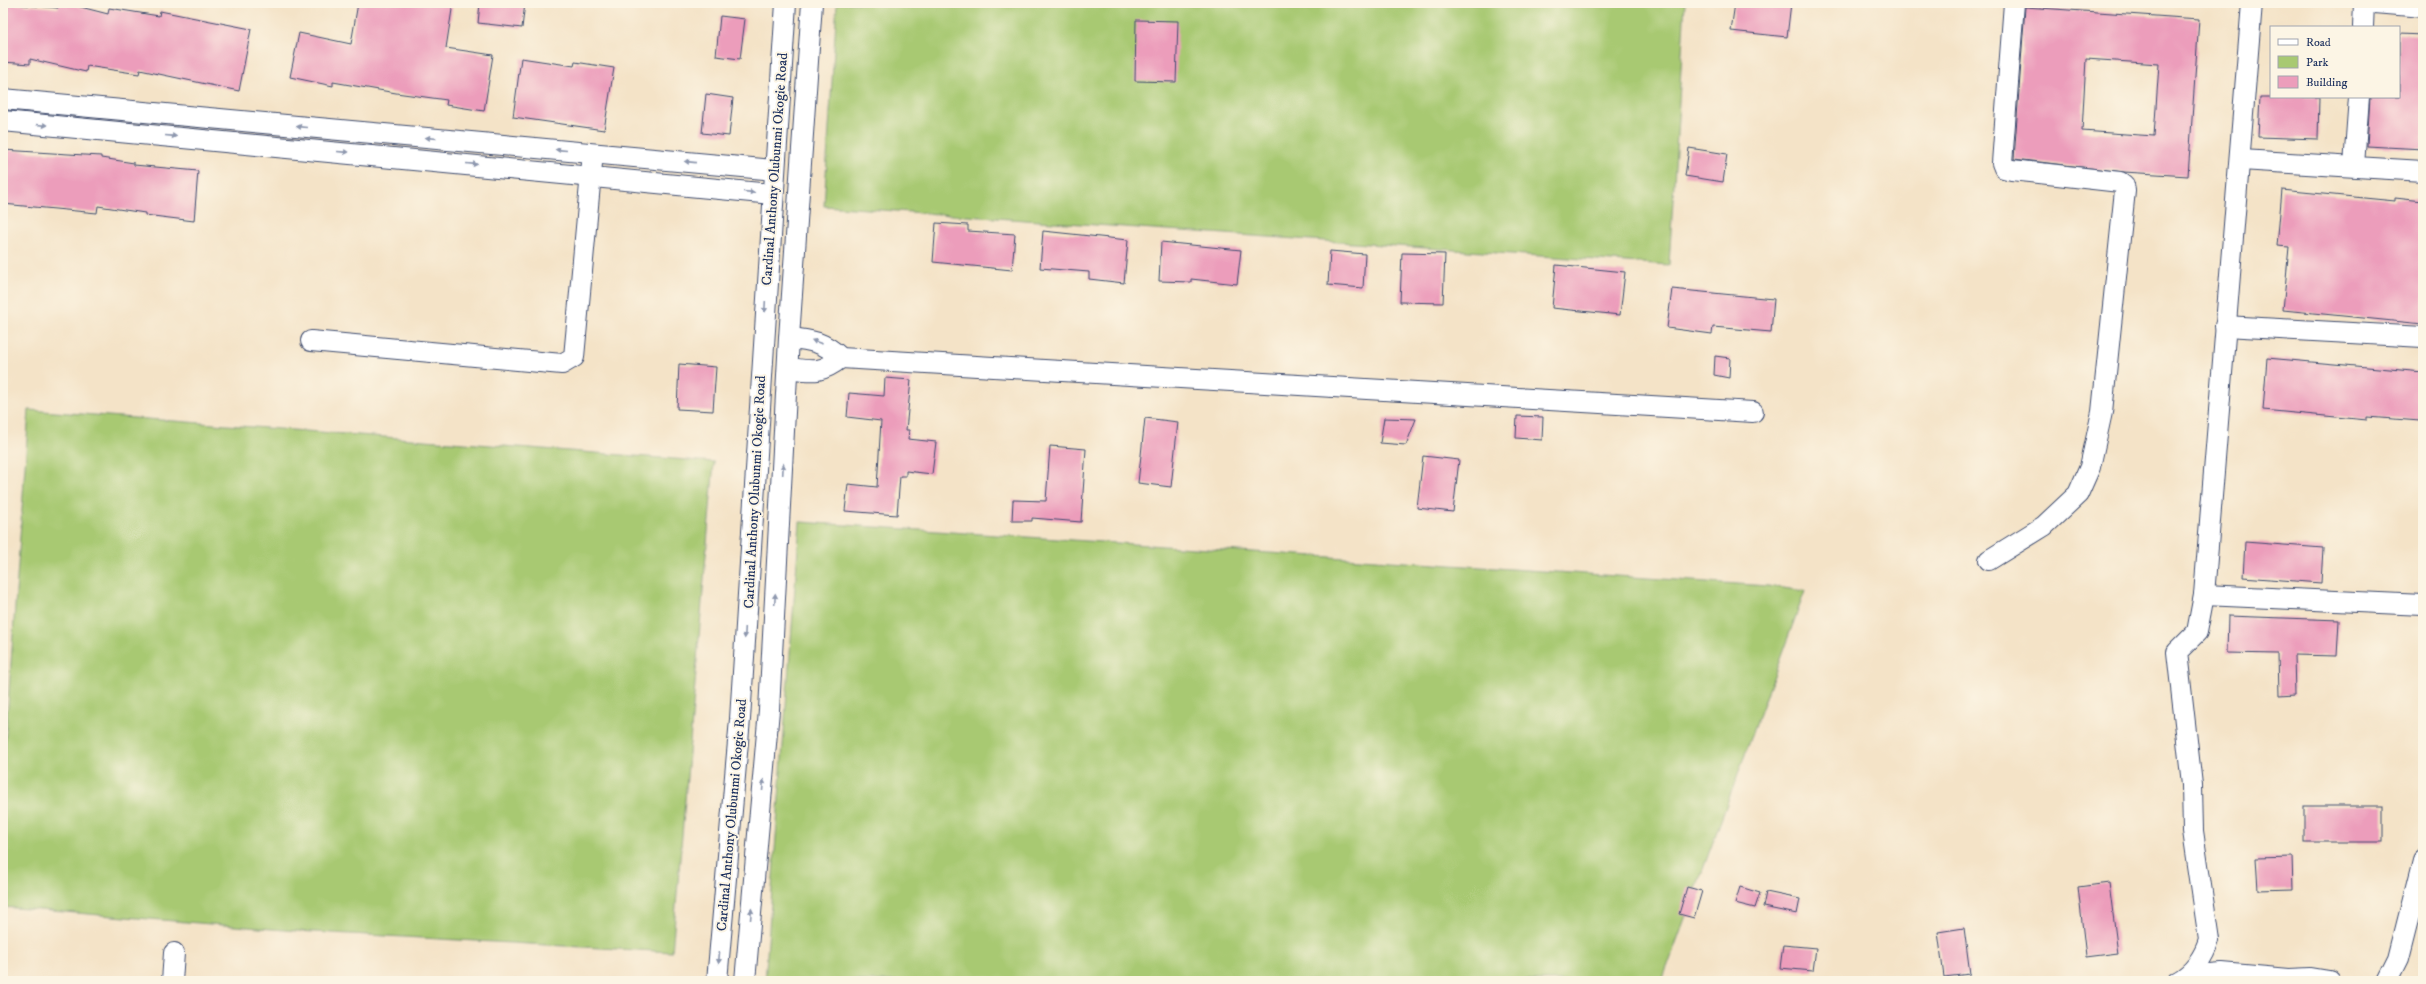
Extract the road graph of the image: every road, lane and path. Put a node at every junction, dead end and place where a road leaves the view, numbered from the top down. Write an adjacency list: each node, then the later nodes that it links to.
1 (786, 3): 15 (street, Cardinal Anthony Olubunmi Okogie Road)
2 (812, 3): 21 (street, Cardinal Anthony Olubunmi Okogie Road)
3 (2014, 3): 26 (street)
4 (2252, 3): 13 (street)
5 (2364, 3): 8 (street)
6 (2374, 3): 7 (street)
7 (2423, 7)
8 (2363, 26)
9 (2359, 98): 14 (street)
10 (3, 99): 12 (street, one-way to 10)
11 (3, 121): 17 (street, one-way to 17)
12 (593, 153): 15 (street, one-way to 12); 17 (street)
13 (2241, 160): 14 (street); 19 (street)
14 (2354, 165): 16 (street)
15 (774, 170): 18 (street, Cardinal Anthony Olubunmi Okogie Road)
16 (2423, 171)
17 (591, 175): 18 (street, one-way to 18); 22 (street)
18 (772, 194): 36 (street, Cardinal Anthony Olubunmi Okogie Road, one-way to 36)
19 (2225, 326): 20 (street); 27 (street)
20 (2423, 337)
21 (789, 338): 23 (street, one-way to 21); 24 (street, Cardinal Anthony Olubunmi Okogie Road)
22 (311, 341)
23 (841, 358): 24 (street); 25 (street)
24 (788, 368): 37 (street, Cardinal Anthony Olubunmi Okogie Road, one-way to 24)
25 (1754, 412)
26 (1988, 560)
27 (2204, 595): 28 (street); 31 (street)
28 (2423, 605)
29 (2423, 860): 39 (street)
30 (174, 953): 35 (street)
31 (2205, 953): 32 (street); 33 (street)
32 (2222, 974): 33 (street); 34 (street)
33 (2182, 979)
34 (2289, 980): 38 (street)
35 (172, 981)
36 (717, 981)
37 (745, 981)
38 (2329, 981)
39 (2387, 981)

